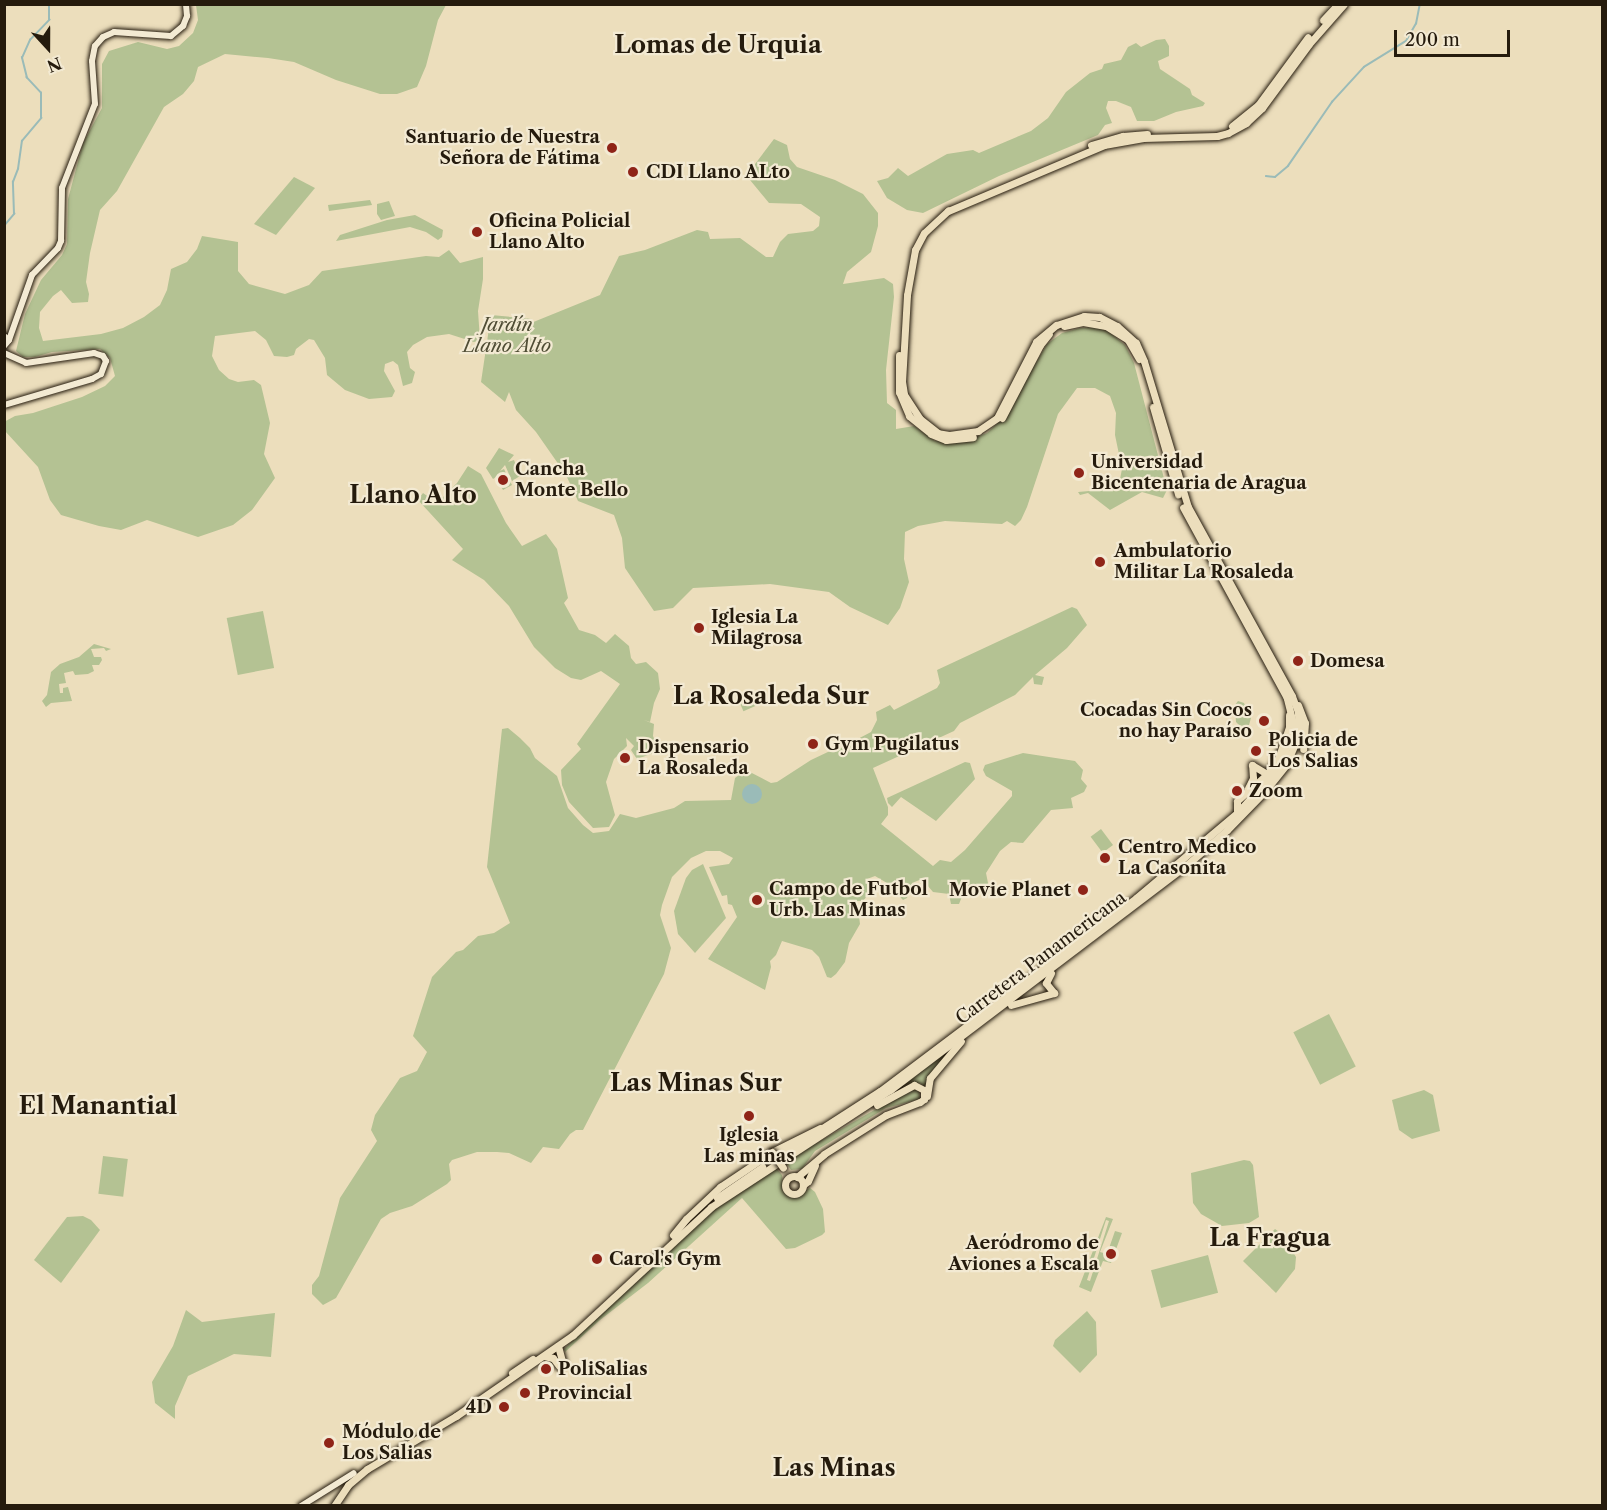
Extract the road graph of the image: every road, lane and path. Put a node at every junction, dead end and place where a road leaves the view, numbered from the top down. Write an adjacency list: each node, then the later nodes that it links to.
1 (186, 4): 4 (street)
2 (1338, 4): 8 (main road, Carretera Panamericana)
3 (1344, 4): 8 (main road, Carretera Panamericana)
4 (6, 340): 6 (street)
5 (4, 353): 6 (street)
6 (15, 360): 7 (street)
7 (4, 405)
8 (1290, 697): 9 (main road); 10 (main road); 12 (main road, Carretera Panamericana); 14 (main road, Carretera Panamericana)
9 (1303, 749)
10 (1268, 774): 11 (main road); 11 (main road)
11 (1237, 801): 12 (main road)
12 (1237, 813): 16 (main road, Carretera Panamericana)
13 (1246, 815): 14 (main road)
14 (1227, 830): 17 (main road, Carretera Panamericana)
15 (1140, 884): 16 (main road)
16 (1136, 898): 20 (main road, Carretera Panamericana)
17 (1053, 970): 18 (main road, Carretera Panamericana); 18 (main road)
18 (986, 1019): 19 (main road); 20 (main road, Carretera Panamericana)
19 (907, 1107): 20 (main road); 22 (main road)
20 (832, 1127): 21 (main road); 27 (main road, Carretera Panamericana); 28 (main road, Carretera Panamericana)
21 (772, 1152): 23 (main road, bridge); 27 (main road)
22 (818, 1159): 24 (main road); 26 (main road)
23 (783, 1168): 24 (main road); 25 (main road)
24 (796, 1176): 25 (main road); 26 (main road)
25 (786, 1182): 26 (main road)
26 (803, 1185)
27 (673, 1235): 30 (main road, Carretera Panamericana)
28 (558, 1346): 29 (main road, Carretera Panamericana); 29 (main road)
29 (544, 1356): 32 (main road, Carretera Panamericana)
30 (354, 1473): 31 (street); 32 (main road, Carretera Panamericana)
31 (301, 1506)
32 (332, 1506)

